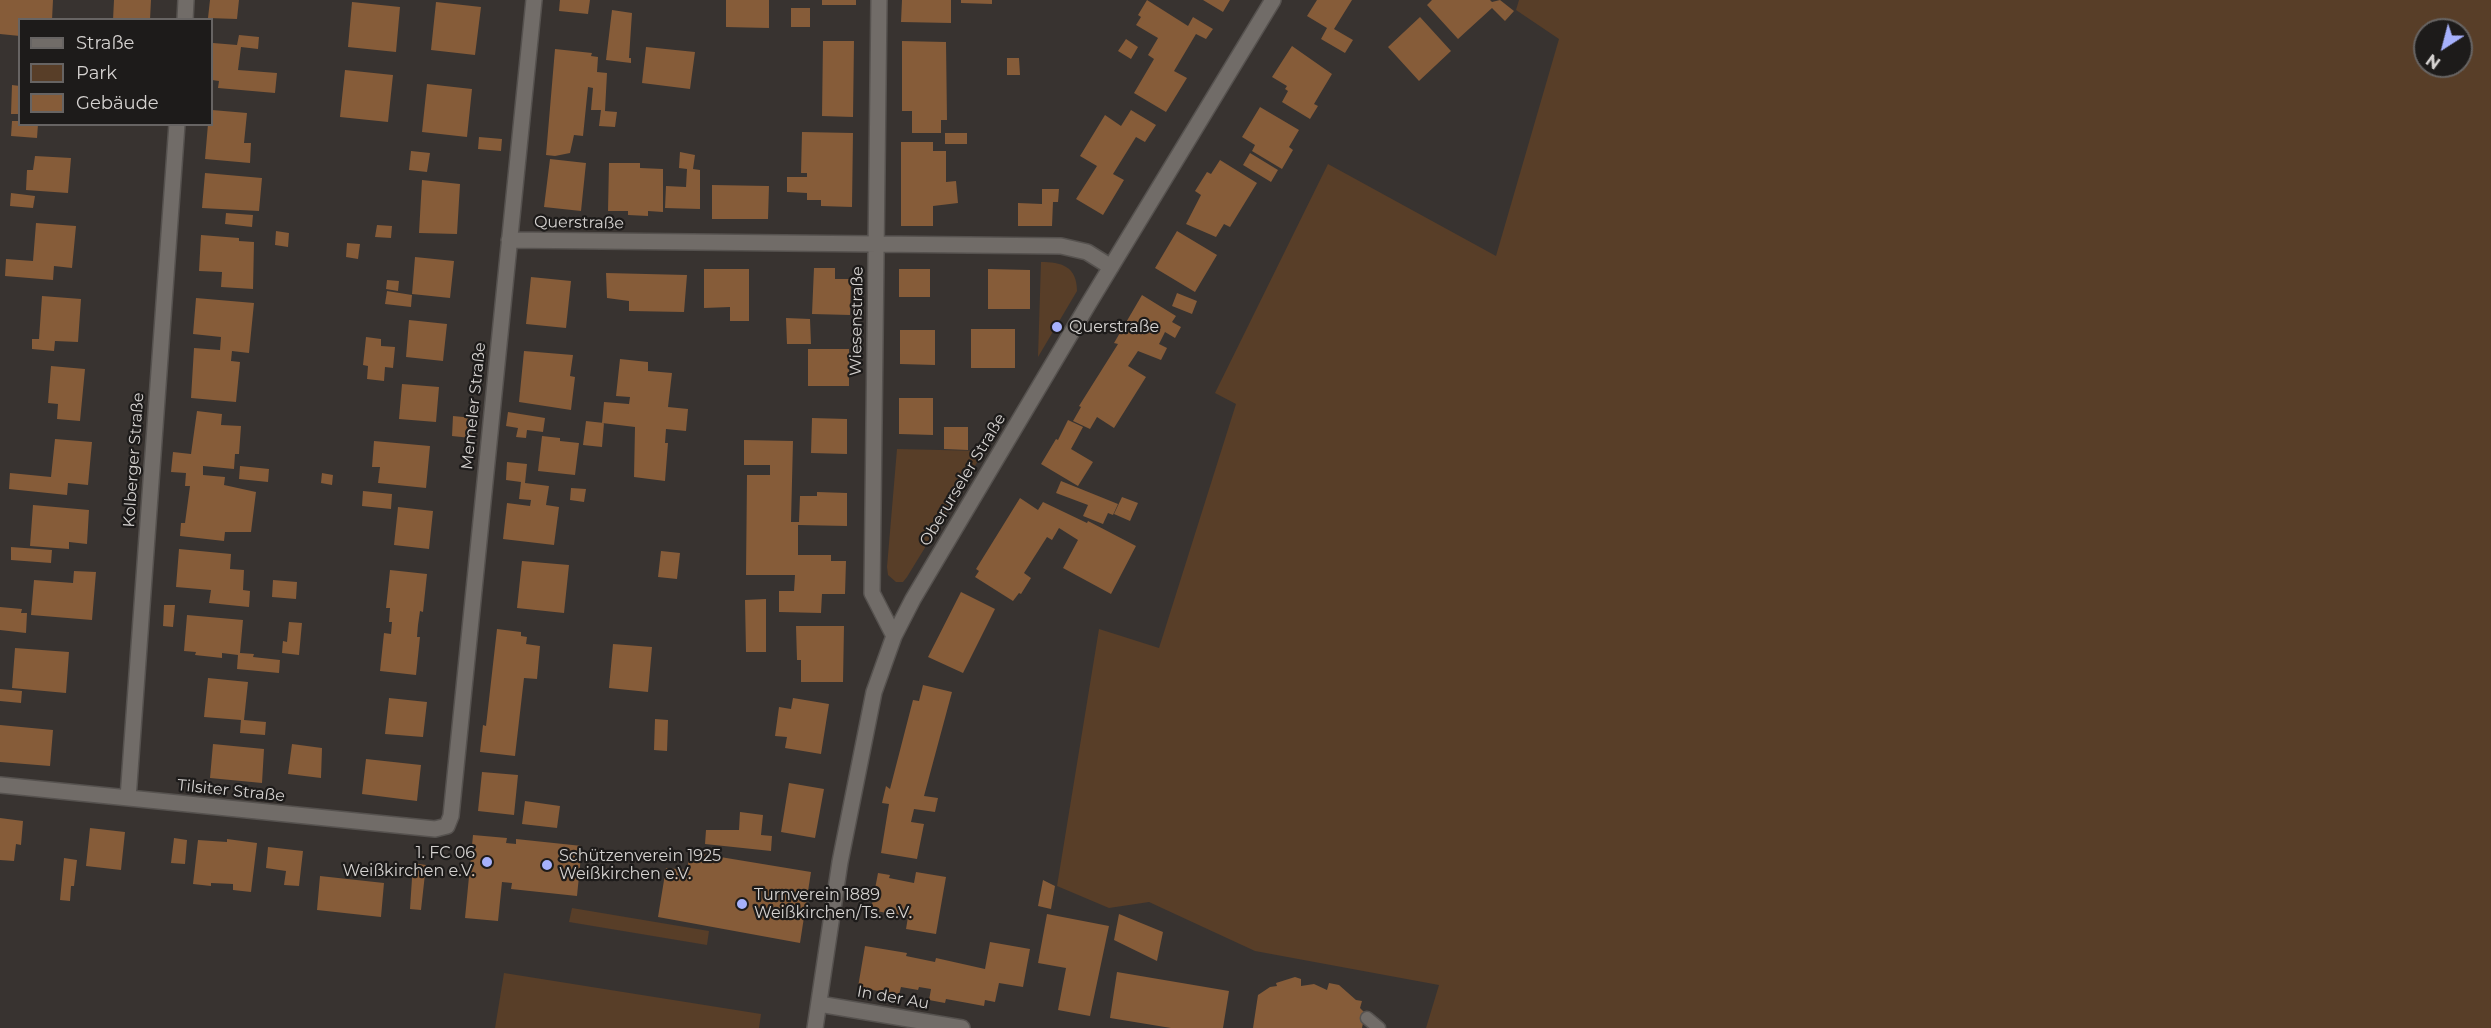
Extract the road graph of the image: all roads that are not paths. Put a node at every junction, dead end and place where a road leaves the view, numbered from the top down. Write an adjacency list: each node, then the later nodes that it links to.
1 (186, 0): 5 (street)
2 (534, 0): 7 (street, Memeler Straße)
3 (879, 0): 8 (street, Wiesenstraße)
4 (1273, 0): 9 (street, Oberurseler Straße)
5 (185, 18)
6 (177, 126): 12 (street, Kolberger Straße)
7 (509, 240): 8 (street, Querstraße); 13 (street, Memeler Straße)
8 (876, 244): 9 (street, Querstraße); 10 (street, Wiesenstraße)
9 (1111, 267): 10 (street, Oberurseler Straße)
10 (894, 636): 14 (street, Oberurseler Straße)
11 (0, 785): 12 (street, Tilsiter Straße)
12 (128, 798): 13 (street, Tilsiter Straße)
13 (451, 816)
14 (819, 1004): 16 (street, Oberurseler Straße); 17 (street, In der Au)
15 (1367, 1018): 18 (lane)
16 (815, 1028)
17 (962, 1028)
18 (1379, 1028)

